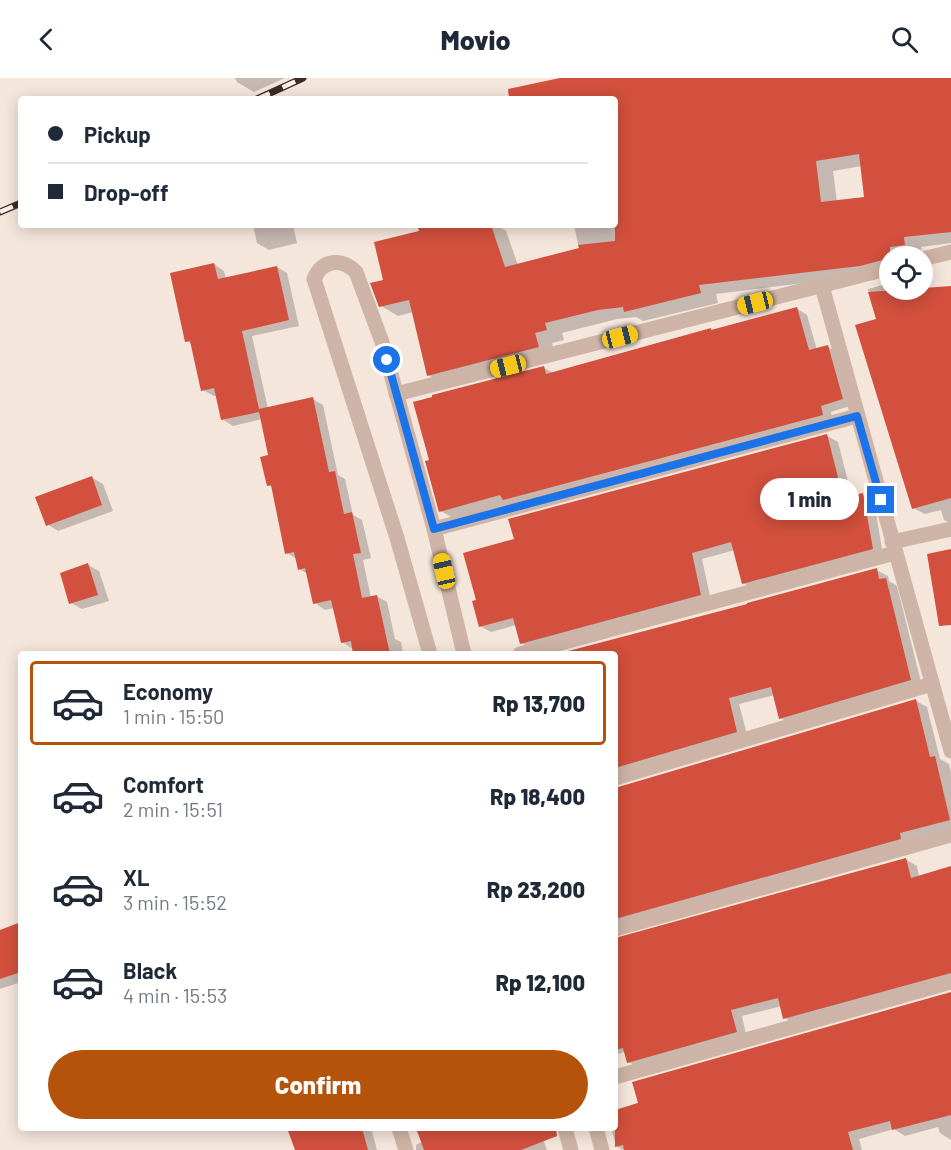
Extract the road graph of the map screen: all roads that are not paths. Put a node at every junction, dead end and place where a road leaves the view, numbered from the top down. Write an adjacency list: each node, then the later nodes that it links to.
1 (951, 252): 2 (street)
2 (933, 256)
3 (879, 271): 4 (street)
4 (822, 286): 5 (street); 6 (street)
5 (396, 394): 7 (street); 10 (street)
6 (857, 416): 7 (street); 9 (street)
7 (434, 529): 11 (street)
8 (951, 530): 9 (street)
9 (894, 547): 12 (street); 13 (street)
10 (429, 651)
11 (463, 651)
12 (530, 651)
13 (932, 684): 14 (street); 15 (street)
14 (951, 751)
15 (618, 777)
16 (951, 835): 17 (street)
17 (618, 928)
18 (951, 982): 19 (street)
19 (618, 1076)
20 (400, 1131): 23 (street)
21 (566, 1131): 24 (street)
22 (597, 1131): 25 (street)
23 (405, 1150)
24 (571, 1150)
25 (602, 1150)

